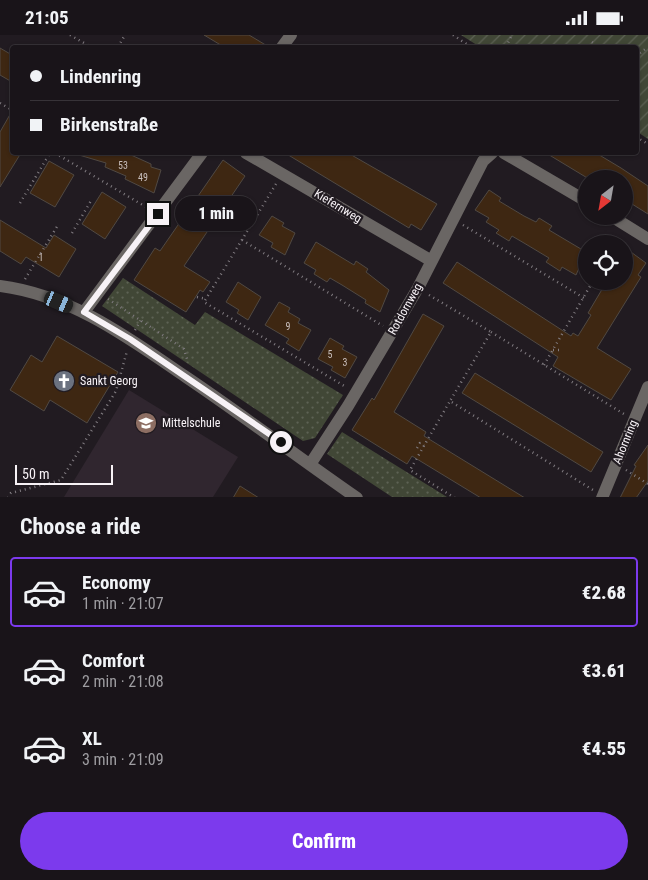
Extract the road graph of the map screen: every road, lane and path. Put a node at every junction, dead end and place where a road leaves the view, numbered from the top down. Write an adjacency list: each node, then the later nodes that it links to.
1 (70, 35): 4 (path)
2 (453, 35): 5 (path)
3 (592, 42): 6 (path)
4 (87, 45)
5 (468, 45)
6 (596, 45)
7 (49, 155): 16 (path)
8 (58, 155): 17 (path)
9 (201, 155): 17 (street)
10 (250, 155): 13 (street, Kiefernweg)
11 (490, 155): 18 (street, Rotdornweg)
12 (507, 155): 14 (street)
13 (283, 173): 22 (path); 24 (street, Kiefernweg)
14 (578, 196)
15 (92, 199): 21 (path)
16 (20, 203)
17 (158, 214): 29 (street)
18 (452, 218): 24 (street, Rotdornweg); 31 (path)
19 (58, 225): 26 (path)
20 (625, 225): 23 (street)
21 (72, 233)
22 (242, 239): 32 (path); 35 (path)
23 (648, 239)
24 (430, 260): 27 (street, Rotdornweg)
25 (0, 286): 26 (street)
26 (19, 288): 33 (street)
27 (418, 288): 35 (street, Rotdornweg); 36 (path)
28 (588, 290): 31 (path)
29 (99, 293): 33 (street); 34 (path)
30 (197, 297): 32 (path)
31 (584, 298): 38 (path)
32 (206, 299): 43 (path)
33 (84, 312): 37 (street)
34 (141, 320): 37 (path); 41 (path)
35 (392, 332): 43 (street, Rotdornweg)
36 (491, 332): 40 (path); 44 (path)
37 (130, 339): 48 (street); 51 (path)
38 (552, 350): 39 (path); 40 (path)
39 (562, 350)
40 (544, 365): 45 (path)
41 (189, 366)
42 (648, 387): 45 (street, Ahornring)
43 (356, 393): 48 (street, Rotdornweg)
44 (450, 401): 46 (path); 54 (path)
45 (634, 420): 49 (street, Ahornring)
46 (424, 446): 47 (path); 53 (path)
47 (417, 448)
48 (311, 463): 52 (street)
49 (616, 465): 50 (path); 54 (street, Ahornring)
50 (648, 484)
51 (8, 497)
52 (356, 497)
53 (455, 497)
54 (603, 497)

